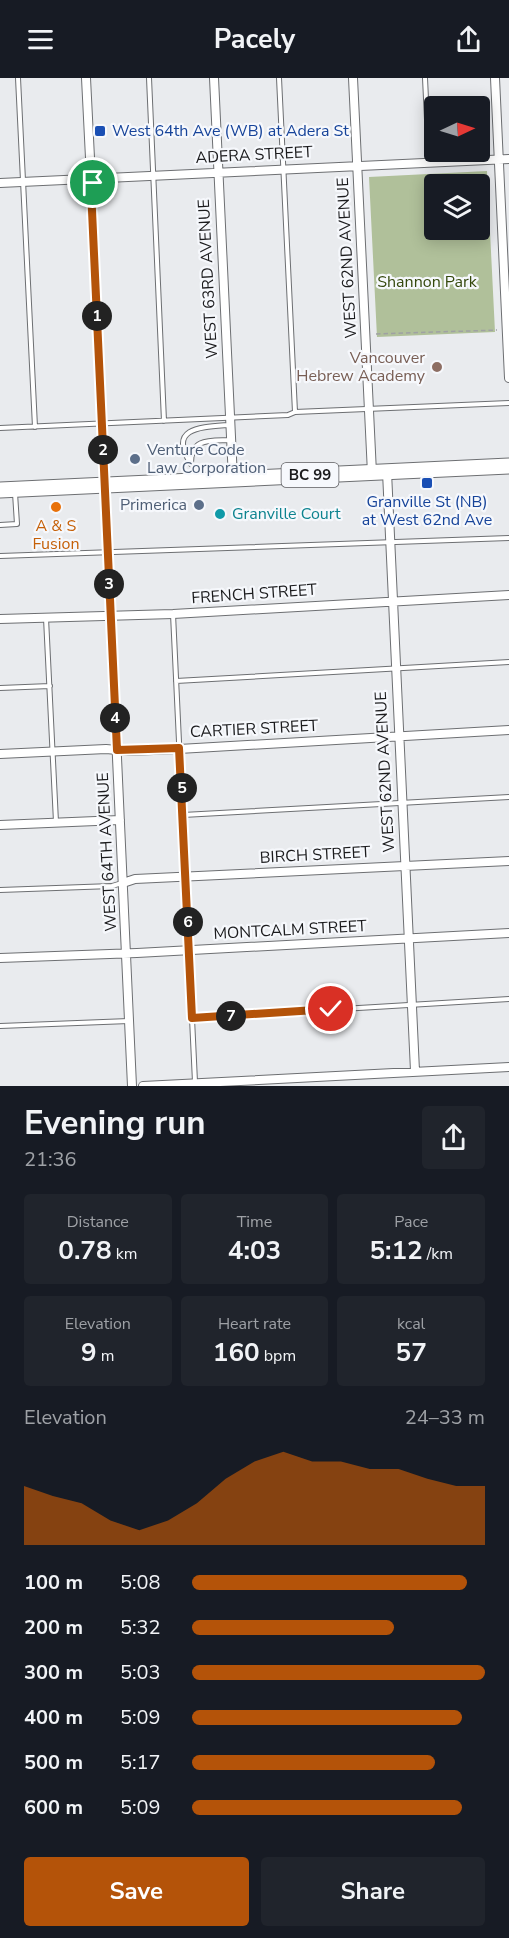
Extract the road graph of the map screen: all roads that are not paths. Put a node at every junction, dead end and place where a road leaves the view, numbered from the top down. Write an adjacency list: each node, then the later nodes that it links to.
1 (18, 78): 20 (lane)
2 (86, 78): 18 (street, WEST 64TH AVENUE)
3 (149, 78): 17 (lane)
4 (214, 78): 16 (street, WEST 63RD AVENUE)
5 (279, 78): 15 (lane)
6 (353, 78): 14 (street, WEST 62ND AVENUE)
7 (425, 78): 9 (lane)
8 (495, 78): 11 (street)
9 (426, 96)
10 (490, 159): 11 (street, ADERA STREET)
11 (499, 159): 12 (street, ADERA STREET); 23 (street)
12 (509, 159)
13 (429, 162): 14 (street, ADERA STREET)
14 (358, 165): 15 (street, ADERA STREET); 25 (street, WEST 62ND AVENUE)
15 (284, 169): 16 (street, ADERA STREET); 26 (lane)
16 (218, 172): 17 (street, ADERA STREET); 28 (street, WEST 63RD AVENUE)
17 (153, 175): 18 (street, ADERA STREET); 27 (lane)
18 (91, 178): 19 (street, ADERA STREET); 22 (street, WEST 64TH AVENUE)
19 (80, 179): 20 (street, ADERA STREET); 22 (street)
20 (24, 182): 21 (street, ADERA STREET); 30 (lane)
21 (0, 183)
22 (91, 189): 29 (street, WEST 64TH AVENUE)
23 (509, 378)
24 (509, 403): 25 (lane)
25 (369, 408): 26 (lane); 34 (street, WEST 62ND AVENUE)
26 (295, 412): 28 (lane)
27 (165, 421): 28 (lane); 29 (lane)
28 (230, 421): 32 (street, WEST 63RD AVENUE); 32 (lane)
29 (102, 423): 30 (lane); 36 (street, WEST 64TH AVENUE)
30 (35, 427): 31 (lane)
31 (0, 428)
32 (231, 440): 35 (street, WEST 63RD AVENUE)
33 (509, 466): 34 (highway, BC 99)
34 (379, 472): 35 (highway, BC 99); 40 (street, WEST 62ND AVENUE)
35 (233, 479): 36 (highway, BC 99)
36 (104, 485): 37 (highway, BC 99); 41 (street, WEST 64TH AVENUE)
37 (8, 490): 38 (lane)
38 (0, 525)
39 (509, 538): 40 (lane)
40 (390, 543): 41 (lane); 44 (street, WEST 62ND AVENUE)
41 (108, 552): 42 (lane); 46 (street, WEST 64TH AVENUE)
42 (0, 556)
43 (509, 595): 44 (street, FRENCH STREET)
44 (392, 600): 45 (street, FRENCH STREET); 50 (street, WEST 62ND AVENUE)
45 (173, 614): 46 (street, FRENCH STREET); 51 (lane)
46 (111, 615): 47 (street, FRENCH STREET); 57 (street, WEST 64TH AVENUE)
47 (46, 618): 48 (street, FRENCH STREET); 52 (lane)
48 (0, 619)
49 (509, 662): 50 (lane)
50 (396, 667): 51 (lane); 55 (street, WEST 62ND AVENUE)
51 (176, 681): 56 (lane)
52 (50, 686): 53 (lane); 58 (lane)
53 (0, 688)
54 (509, 730): 55 (street, CARTIER STREET)
55 (399, 736): 56 (street, CARTIER STREET); 61 (street, WEST 62ND AVENUE)
56 (179, 748): 57 (street, CARTIER STREET); 62 (lane)
57 (117, 750): 58 (street, CARTIER STREET); 63 (street, WEST 64TH AVENUE)
58 (53, 751): 59 (street, CARTIER STREET); 64 (lane)
59 (0, 754)
60 (509, 797): 61 (lane)
61 (402, 803): 62 (lane); 67 (street, WEST 62ND AVENUE)
62 (183, 815): 68 (lane)
63 (120, 820): 64 (street); 69 (street, WEST 64TH AVENUE)
64 (56, 823): 65 (street)
65 (0, 825)
66 (509, 861): 67 (street, BIRCH STREET)
67 (405, 865): 68 (street, BIRCH STREET); 72 (street, WEST 62ND AVENUE)
68 (186, 878): 69 (street, BIRCH STREET); 73 (lane)
69 (123, 883): 70 (lane); 74 (street, WEST 64TH AVENUE)
70 (0, 890)
71 (509, 933): 72 (street, MONTCALM STREET)
72 (408, 939): 73 (street, MONTCALM STREET); 77 (street, WEST 62ND AVENUE)
73 (189, 951): 74 (street, MONTCALM STREET); 78 (lane)
74 (126, 954): 75 (street, MONTCALM STREET); 79 (street, WEST 64TH AVENUE)
75 (0, 958)
76 (509, 999): 77 (lane)
77 (412, 1004): 78 (lane); 82 (street, WEST 62ND AVENUE)
78 (192, 1018): 83 (lane)
79 (129, 1021): 80 (lane); 84 (street, WEST 64TH AVENUE)
80 (0, 1026)
81 (509, 1067): 82 (street)
82 (415, 1071): 83 (street)
83 (195, 1085): 85 (street)
84 (132, 1086)
85 (143, 1086)

